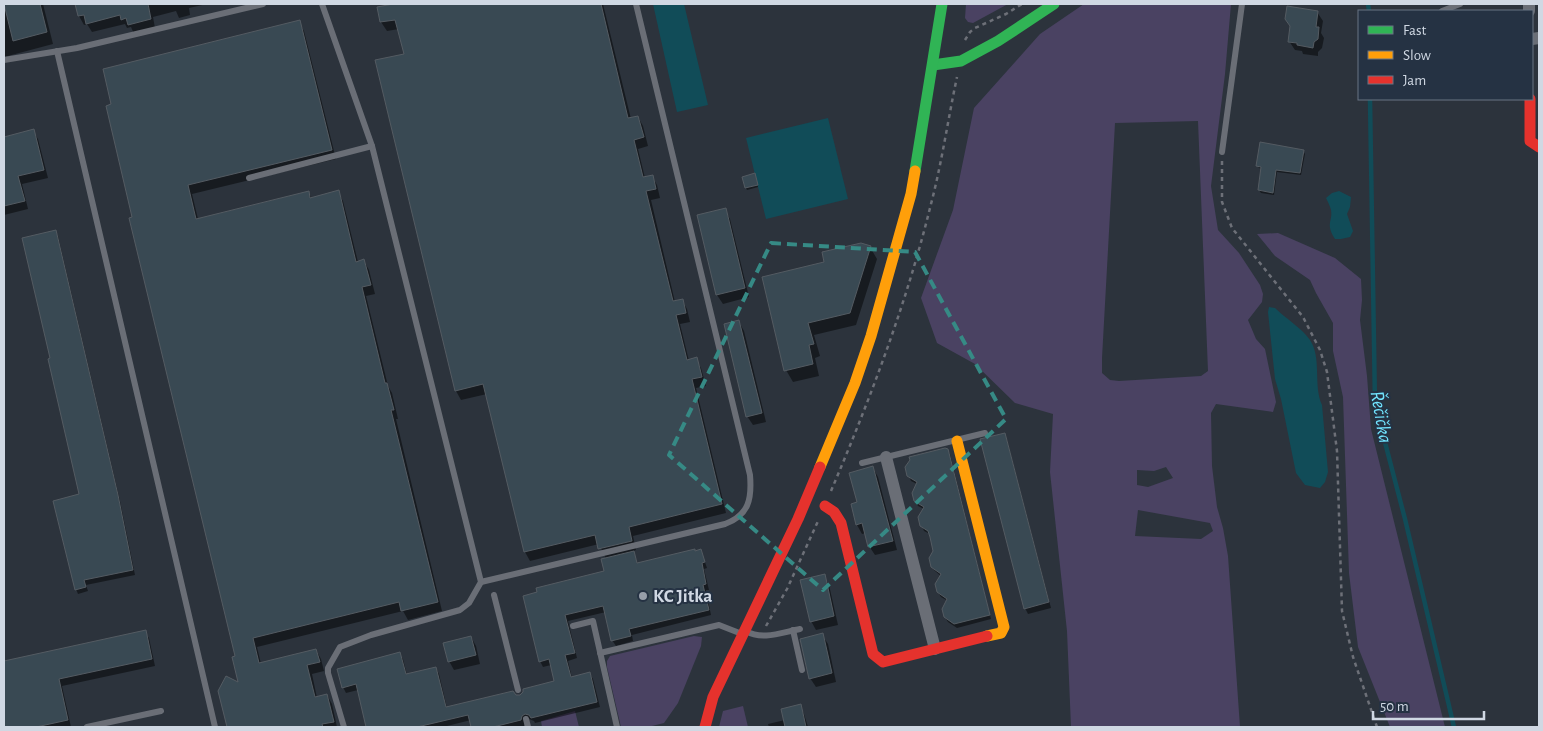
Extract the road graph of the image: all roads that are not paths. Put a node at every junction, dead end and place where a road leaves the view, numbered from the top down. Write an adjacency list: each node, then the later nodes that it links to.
1 (263, 4): 9 (lane)
2 (322, 4): 13 (lane)
3 (636, 4): 23 (lane)
4 (942, 4): 11 (street)
5 (1054, 4): 11 (street)
6 (1242, 4): 15 (lane)
7 (1460, 4): 8 (lane)
8 (1445, 10)
9 (57, 51): 10 (lane); 35 (lane)
10 (4, 60)
11 (934, 64): 21 (street)
12 (1530, 100): 14 (street)
13 (372, 146): 16 (lane); 23 (lane)
14 (1539, 147)
15 (1222, 152)
16 (249, 178)
17 (985, 433): 18 (lane)
18 (957, 441): 19 (lane); 27 (street)
19 (886, 457): 20 (lane); 27 (street)
20 (862, 463)
21 (807, 496): 22 (lane); 26 (street)
22 (825, 506): 27 (street)
23 (481, 582): 36 (lane)
24 (494, 595): 30 (lane)
25 (573, 626): 28 (lane)
26 (744, 632): 28 (lane); 29 (lane); 39 (street)
27 (935, 649)
28 (600, 653): 38 (lane)
29 (802, 670)
30 (518, 690)
31 (160, 711): 33 (lane)
32 (526, 719): 37 (lane)
33 (99, 726): 34 (lane)
34 (87, 727)
35 (215, 727)
36 (344, 727)
37 (528, 727)
38 (618, 727)
39 (706, 727)

